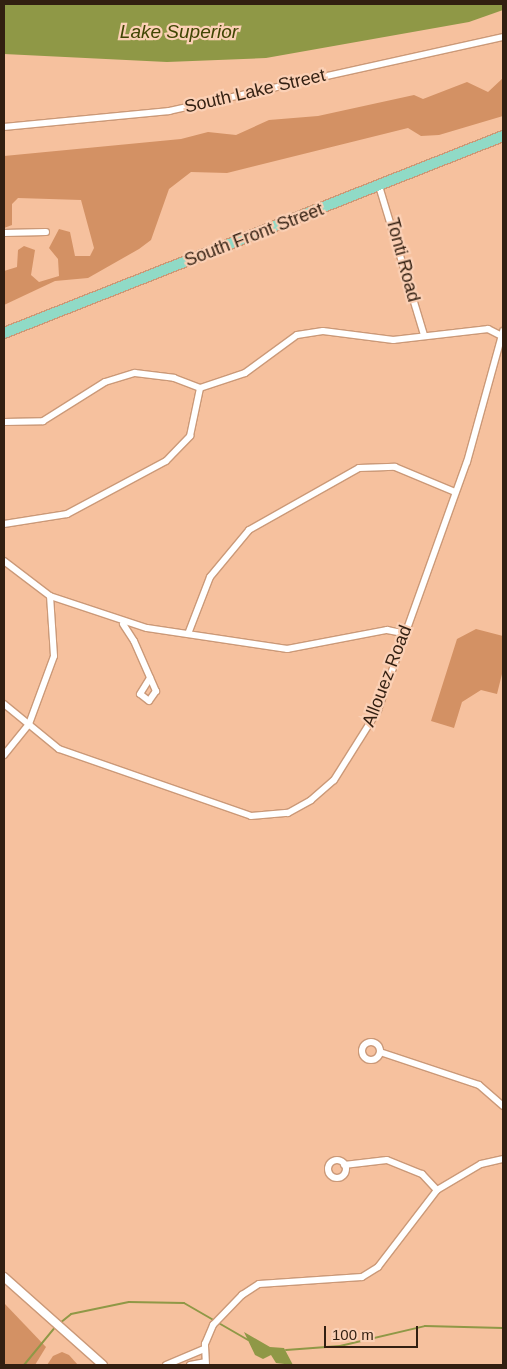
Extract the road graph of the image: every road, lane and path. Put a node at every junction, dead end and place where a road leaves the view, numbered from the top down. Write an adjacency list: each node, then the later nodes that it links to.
1 (503, 37): 2 (street, South Lake Street)
2 (4, 127)
3 (503, 136): 4 (highway, South Front Street)
4 (379, 186): 7 (highway, South Front Street); 9 (street, Tonti Road)
5 (46, 232): 6 (street)
6 (4, 233)
7 (4, 333)
8 (503, 334): 9 (street); 12 (street, Allouez Road)
9 (424, 335): 10 (street)
10 (200, 388): 11 (street); 13 (street)
11 (4, 422)
12 (454, 492): 17 (street, Allouez Road); 18 (street)
13 (4, 524)
14 (4, 561): 15 (street)
15 (50, 596): 16 (street); 21 (street)
16 (123, 624): 18 (street); 19 (street)
17 (402, 633): 18 (street); 21 (street, Allouez Road)
18 (188, 634)
19 (150, 678)
20 (4, 704): 21 (street, Allouez Road)
21 (29, 724): 22 (street)
22 (4, 755)
23 (380, 1052): 24 (street)
24 (503, 1106)
25 (503, 1159): 27 (street)
26 (344, 1165): 27 (street)
27 (438, 1190): 29 (street)
28 (4, 1277): 31 (street)
29 (204, 1349): 30 (street); 32 (street)
30 (205, 1364): 33 (street)
31 (103, 1365)
32 (166, 1365)
33 (190, 1365)

